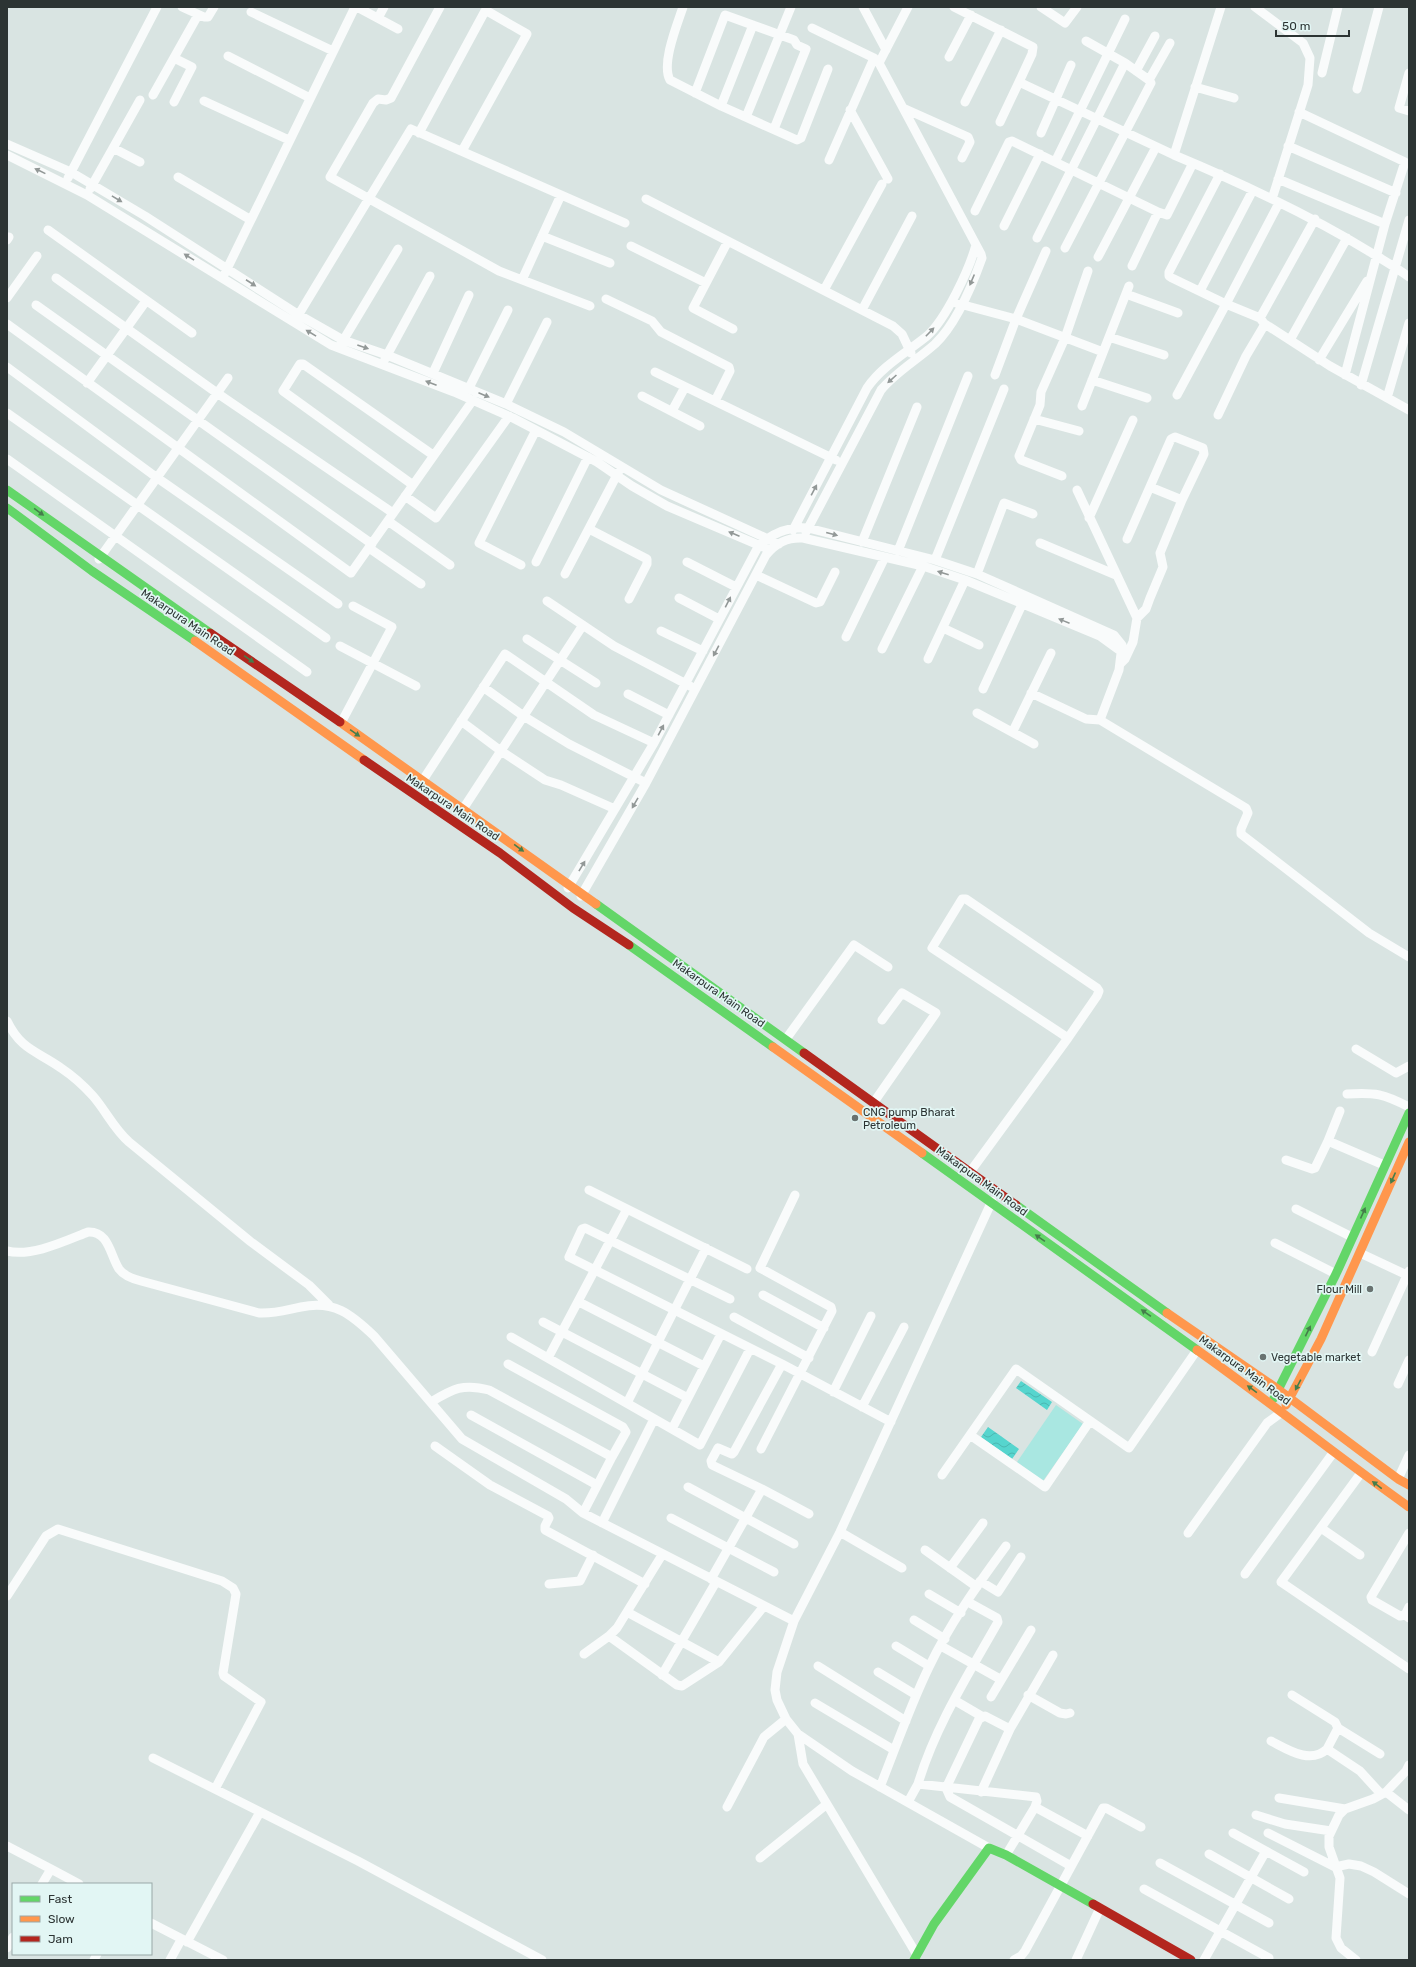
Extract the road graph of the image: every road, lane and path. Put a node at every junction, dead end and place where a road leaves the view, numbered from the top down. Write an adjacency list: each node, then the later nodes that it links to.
1 (157, 7): 85 (street)
2 (182, 7): 19 (street)
3 (214, 7): 19 (street)
4 (356, 7): 21 (street); 32 (street)
5 (384, 7): 21 (street)
6 (440, 7): 97 (street)
7 (682, 7): 48 (street)
8 (791, 7): 27 (street)
9 (863, 7): 31 (street)
10 (908, 7): 31 (street)
11 (954, 7): 20 (street)
12 (1041, 7): 13 (street)
13 (1077, 7)
14 (1221, 7): 46 (street)
15 (1255, 7): 62 (street)
16 (1338, 7): 42 (street)
17 (1379, 7): 47 (street)
18 (250, 12): 32 (street)
19 (198, 15): 36 (street)
20 (971, 15): 26 (street); 35 (street)
21 (378, 18): 24 (street)
22 (1125, 19): 33 (street)
23 (753, 26): 27 (street); 48 (street); 57 (street)
24 (398, 28)
25 (812, 28): 37 (street)
26 (1001, 30): 45 (street); 56 (street)
27 (780, 34): 63 (street); 66 (street)
28 (1155, 36): 41 (street)
29 (1086, 41): 33 (street)
30 (1170, 43): 44 (street)
31 (886, 50): 37 (street)
32 (333, 51): 50 (street)
33 (1107, 53): 38 (street); 60 (street)
34 (228, 56): 50 (street)
35 (949, 57)
36 (174, 58): 49 (street); 55 (street)
37 (876, 61): 58 (street); 59 (street)
38 (1125, 63): 41 (street); 64 (street)
39 (1071, 65): 51 (street)
40 (828, 69): 66 (street)
41 (1136, 71): 44 (street)
42 (1322, 73)
43 (1409, 73): 61 (street)
44 (1149, 80): 69 (street)
45 (1019, 82): 51 (street); 65 (street)
46 (1195, 87): 52 (street); 78 (street)
47 (1358, 89)
48 (695, 93): 57 (street)
49 (153, 95)
50 (310, 98): 70 (street)
51 (1057, 98): 60 (street); 68 (street)
52 (1234, 98)
53 (140, 100): 74 (street)
54 (204, 101): 70 (street)
55 (174, 102)
56 (965, 102)
57 (720, 106): 63 (street)
58 (903, 108): 79 (street); 114 (street)
59 (850, 110): 80 (street); 134 (street)
60 (1080, 111): 64 (street); 82 (street)
61 (1409, 111)
62 (1299, 112): 72 (street); 93 (street)
63 (746, 117): 66 (street)
64 (1097, 120): 69 (street); 84 (street)
65 (1000, 122)
66 (774, 129)
67 (419, 132): 75 (street); 75 (street); 97 (street)
68 (1041, 133)
69 (1125, 133): 73 (street); 89 (street)
70 (289, 140): 104 (street)
71 (7, 144): 85 (street)
72 (1288, 146): 88 (street); 93 (street)
73 (1156, 147): 78 (street); 96 (street)
74 (113, 148): 81 (street); 91 (street)
75 (462, 151): 95 (street)
76 (1040, 154): 82 (street); 100 (street); 108 (street)
77 (7, 155): 90 (street, one-way to 77)
78 (1174, 155): 83 (street)
79 (962, 158)
80 (829, 160)
81 (140, 162)
82 (1055, 162): 84 (street)
83 (1193, 163): 86 (street); 101 (street)
84 (1071, 170): 89 (street); 111 (street)
85 (71, 172): 90 (street); 91 (street)
86 (1220, 174): 92 (street); 135 (street)
87 (178, 177): 104 (street)
88 (1278, 179): 99 (street); 107 (street)
89 (1099, 182): 96 (street); 116 (street)
90 (65, 183): 94 (street)
91 (93, 185): 94 (street); 125 (street, one-way to 125)
92 (1253, 190): 99 (street); 135 (street)
93 (1396, 193): 107 (street)
94 (87, 195): 131 (street, one-way to 94)
95 (561, 195): 106 (street); 110 (street)
96 (1130, 198): 101 (street); 121 (street)
97 (370, 199): 132 (street); 148 (street)
98 (646, 199): 113 (street)
99 (1276, 201): 103 (street); 142 (street)
100 (975, 211)
101 (1158, 212): 123 (street)
102 (912, 216): 146 (street)
103 (1315, 219): 112 (street); 150 (street)
104 (251, 220): 125 (street)
105 (1409, 220): 124 (street)
106 (625, 223)
107 (1385, 224): 120 (street)
108 (1004, 226)
109 (48, 230): 139 (street)
110 (542, 236): 122 (street); 132 (street)
111 (1037, 238)
112 (1347, 238): 120 (street); 160 (street)
113 (728, 241): 133 (street); 134 (street)
114 (976, 245): 140 (street); 141 (street, one-way to 141)
115 (631, 246): 133 (street)
116 (1065, 248)
117 (398, 249): 161 (street)
118 (1046, 251): 149 (street)
119 (37, 256): 137 (street)
120 (1377, 256): 124 (street); 127 (street)
121 (1098, 257)
122 (610, 263)
123 (1132, 266)
124 (1395, 266): 129 (street); 179 (street)
125 (228, 268): 131 (street); 148 (street, one-way to 148)
126 (1088, 271): 159 (street)
127 (1373, 272): 168 (street); 174 (street)
128 (430, 276): 164 (street)
129 (1409, 277)
130 (56, 278): 155 (street)
131 (222, 278): 152 (street)
132 (522, 280): 144 (street)
133 (706, 283): 156 (street)
134 (824, 290): 146 (street)
135 (1200, 291): 142 (street)
136 (469, 295): 172 (street)
137 (7, 298)
138 (606, 298): 189 (street)
139 (146, 301): 155 (street); 157 (street)
140 (951, 302): 141 (street); 162 (street, one-way to 140)
141 (962, 304): 149 (street); 167 (street)
142 (1226, 304): 150 (street); 184 (street)
143 (36, 305): 166 (street)
144 (590, 306)
145 (508, 310): 181 (street)
146 (862, 310): 162 (street)
147 (1178, 313): 158 (street)
148 (299, 315): 152 (street); 161 (street)
149 (1016, 319): 159 (street); 173 (street)
150 (1262, 321): 160 (street); 197 (street)
151 (547, 322): 190 (street)
152 (294, 323): 161 (street, one-way to 152)
153 (1409, 323): 187 (street)
154 (8, 327): 178 (street)
155 (127, 328): 166 (street); 183 (street)
156 (733, 329)
157 (192, 333)
158 (1109, 337): 163 (street); 165 (street)
159 (1065, 338): 163 (street); 199 (street)
160 (1290, 340): 168 (street)
161 (341, 344): 164 (street, one-way to 164); 169 (street)
162 (909, 349): 167 (street); 196 (street)
163 (1103, 352): 177 (street)
164 (387, 355): 169 (street); 172 (street)
165 (1164, 355)
166 (106, 356): 178 (street); 202 (street)
167 (914, 360): 200 (street, one-way to 200)
168 (1319, 360): 174 (street)
169 (383, 364): 188 (street, one-way to 169)
170 (7, 367): 217 (street)
171 (655, 372): 180 (street)
172 (433, 374): 181 (street)
173 (995, 375)
174 (1345, 375): 179 (street)
175 (968, 376): 244 (street)
176 (228, 378): 183 (street)
177 (1092, 380): 186 (street); 191 (street)
178 (88, 383): 208 (street)
179 (1361, 385): 187 (street)
180 (685, 386): 189 (street); 194 (street)
181 (469, 388): 190 (street, one-way to 190)
182 (1004, 389): 247 (street)
183 (217, 393): 202 (street); 226 (street)
184 (1177, 395)
185 (642, 396): 194 (street)
186 (1146, 398)
187 (1387, 398): 193 (street)
188 (473, 400): 198 (street); 209 (street)
189 (715, 401): 211 (street)
190 (506, 404): 206 (street)
191 (1082, 406)
192 (917, 407): 238 (street)
193 (1409, 410)
194 (672, 412): 203 (street)
195 (7, 413): 224 (street)
196 (853, 414): 200 (street); 211 (street)
197 (1218, 415)
198 (509, 416): 204 (street); 222 (street)
199 (1034, 419): 205 (street); 216 (street)
200 (865, 420): 213 (street)
201 (1133, 420): 228 (street)
202 (198, 421): 208 (street); 242 (street)
203 (700, 426)
204 (536, 430): 207 (street); 251 (street)
205 (1079, 431)
206 (564, 432): 207 (street); 214 (street)
207 (558, 442): 210 (street)
208 (178, 448): 217 (street); 242 (street)
209 (433, 456): 218 (street); 218 (street)
210 (588, 457): 215 (street); 248 (street)
211 (831, 458): 213 (street); 230 (street, one-way to 211)
212 (7, 459): 233 (street)
213 (842, 463): 231 (street)
214 (621, 467): 215 (street); 235 (street)
215 (616, 475): 232 (street); 241 (street, one-way to 215)
216 (1062, 476)
217 (156, 477): 224 (street); 266 (street)
218 (413, 485): 222 (street)
219 (1150, 487): 223 (street); 223 (street); 237 (street)
220 (7, 490): 245 (main road, Makarpura Main Road, one-way to 245)
221 (1077, 490): 228 (street)
222 (405, 496): 226 (street)
223 (1182, 500): 269 (street)
224 (138, 505): 233 (street); 275 (street)
225 (7, 508): 253 (main road, Makarpura Main Road)
226 (393, 513): 229 (street)
227 (1033, 514): 256 (street)
228 (1089, 518): 258 (street)
229 (388, 521): 242 (street); 250 (street)
230 (794, 526): 231 (street); 234 (street); 235 (street)
231 (808, 528): 236 (street); 238 (street, one-way to 238)
232 (589, 529): 255 (street); 264 (street)
233 (116, 536): 245 (street); 287 (street)
234 (790, 537): 236 (street); 240 (street)
235 (767, 538): 240 (street); 241 (street)
236 (803, 538): 246 (street)
237 (1127, 539)
238 (862, 542): 244 (street)
239 (1040, 543): 258 (street)
240 (779, 544): 243 (street)
241 (759, 545): 243 (street); 261 (street)
242 (370, 546): 260 (street)
243 (770, 550): 257 (street)
244 (898, 551): 247 (street)
245 (101, 557): 253 (street); 302 (main road, Makarpura Main Road, one-way to 302)
246 (885, 557): 252 (street); 274 (street)
247 (935, 560): 256 (street)
248 (536, 562)
249 (687, 562): 261 (street)
250 (450, 565)
251 (521, 566)
252 (923, 566): 259 (street, one-way to 252); 279 (street)
253 (92, 571): 314 (main road, Makarpura Main Road)
254 (835, 572): 257 (street)
255 (565, 574)
256 (977, 574): 262 (street)
257 (756, 575): 293 (street, one-way to 293)
258 (1116, 575): 269 (street)
259 (965, 580): 267 (street); 272 (street)
260 (421, 584)
261 (736, 587): 270 (street, one-way to 261)
262 (1026, 595): 267 (street); 281 (street)
263 (679, 598): 270 (street)
264 (628, 599)
265 (547, 601): 271 (street)
266 (338, 604)
267 (1022, 604): 281 (street, one-way to 267); 294 (street)
268 (353, 606): 285 (street)
269 (1137, 618): 286 (street)
270 (720, 619): 280 (street)
271 (583, 626): 284 (street); 290 (street)
272 (942, 628): 277 (street); 283 (street)
273 (661, 630): 280 (street)
274 (846, 637)
275 (326, 638)
276 (527, 639): 284 (street)
277 (979, 645)
278 (340, 646): 285 (street)
279 (882, 649)
280 (703, 651): 290 (street)
281 (1122, 652): 286 (street)
282 (1051, 653): 295 (street)
283 (928, 659)
284 (561, 661): 288 (street); 289 (street)
285 (372, 663): 291 (street); 302 (street)
286 (1121, 663): 300 (street)
287 (307, 672)
288 (547, 683): 292 (street); 299 (street); 304 (street)
289 (596, 684)
290 (686, 684): 293 (street); 298 (street)
291 (416, 686)
292 (484, 687): 299 (street); 301 (street)
293 (695, 689): 309 (street)
294 (983, 689)
295 (1031, 693): 300 (street); 303 (street)
296 (628, 694): 298 (street)
297 (977, 713): 303 (street)
298 (669, 715): 304 (street, one-way to 298)
299 (524, 716): 306 (street); 307 (street)
300 (1100, 720): 316 (street)
301 (461, 722): 306 (street); 308 (street)
302 (341, 723): 308 (main road, Makarpura Main Road, one-way to 308)
303 (1012, 731): 305 (street)
304 (654, 744): 307 (street)
305 (1034, 744)
306 (501, 751): 310 (street); 311 (street)
307 (634, 777): 309 (street); 311 (street)
308 (423, 780): 310 (main road, Makarpura Main Road)
309 (646, 783): 313 (street, one-way to 313)
310 (463, 809): 312 (main road, Makarpura Main Road, one-way to 312)
311 (616, 809): 312 (street, one-way to 311)
312 (570, 885): 313 (main road, Makarpura Main Road); 314 (street)
313 (582, 893): 315 (street); 321 (main road, Makarpura Main Road)
314 (561, 899): 315 (main road, Makarpura Main Road)
315 (573, 908): 339 (main road, Makarpura Main Road)
316 (1409, 957)
317 (888, 967): 321 (street)
318 (882, 1020): 325 (street)
319 (7, 1021): 356 (street)
320 (1068, 1038): 320 (street); 333 (street)
321 (786, 1039): 325 (main road, Makarpura Main Road)
322 (1356, 1049): 323 (street)
323 (1409, 1066)
324 (1347, 1094): 326 (street)
325 (874, 1102): 333 (main road, Makarpura Main Road)
326 (1409, 1107)
327 (1340, 1111): 329 (street)
328 (1409, 1112): 332 (main road)
329 (1328, 1141): 331 (street); 332 (street)
330 (1409, 1142): 338 (main road, one-way to 338)
331 (1286, 1160)
332 (1384, 1165): 335 (main road)
333 (970, 1172): 336 (main road, Makarpura Main Road)
334 (589, 1190): 340 (street)
335 (1373, 1190): 338 (main road); 342 (main road, one-way to 335)
336 (997, 1192): 339 (street); 379 (main road, Makarpura Main Road)
337 (795, 1195): 362 (street)
338 (1385, 1196): 347 (main road)
339 (991, 1203): 368 (main road, Makarpura Main Road, one-way to 339); 391 (street)
340 (627, 1209): 343 (street); 345 (street)
341 (1296, 1209): 342 (street)
342 (1352, 1237): 350 (main road)
343 (610, 1241): 349 (street); 349 (street); 352 (street)
344 (1275, 1243): 350 (street)
345 (706, 1248): 348 (street); 352 (street)
346 (7, 1251): 356 (street)
347 (1360, 1253): 351 (street); 382 (main road, one-way to 382)
348 (747, 1269)
349 (595, 1271): 355 (street); 357 (street)
350 (1336, 1274): 379 (main road, one-way to 350)
351 (1408, 1274): 369 (street)
352 (690, 1279): 354 (street); 357 (street)
353 (763, 1294): 362 (street)
354 (730, 1299)
355 (579, 1302): 363 (street); 366 (street)
356 (329, 1305): 383 (street)
357 (675, 1311): 364 (street); 366 (street)
358 (871, 1316): 380 (street)
359 (734, 1317): 371 (street)
360 (543, 1322): 363 (street)
361 (904, 1327): 386 (street)
362 (824, 1328): 371 (street)
363 (562, 1333): 370 (street); 376 (street)
364 (721, 1334): 367 (street); 375 (street)
365 (511, 1336): 370 (street)
366 (658, 1343): 375 (street); 376 (street)
367 (750, 1349): 374 (street); 393 (street)
368 (1197, 1350): 385 (main road, Makarpura Main Road, one-way to 368); 390 (street)
369 (1372, 1352)
370 (548, 1358): 384 (street)
371 (809, 1358): 377 (street)
372 (1409, 1360): 378 (street)
373 (508, 1364): 399 (street)
374 (782, 1364): 377 (street); 406 (street)
375 (704, 1366): 381 (street)
376 (642, 1374): 381 (street); 384 (street)
377 (800, 1374): 380 (street); 396 (street)
378 (1398, 1384)
379 (1279, 1390): 382 (main road, Makarpura Main Road); 385 (main road)
380 (833, 1392): 386 (street)
381 (688, 1398): 393 (street)
382 (1291, 1399): 387 (main road); 402 (main road, Makarpura Main Road)
383 (431, 1402): 399 (street); 408 (street)
384 (626, 1403): 389 (street)
385 (1271, 1403): 387 (main road, Makarpura Main Road); 392 (street)
386 (862, 1407): 391 (street)
387 (1282, 1412): 392 (street); 397 (main road, Makarpura Main Road)
388 (471, 1415): 403 (street)
389 (654, 1419): 393 (street); 412 (street)
390 (1090, 1421): 394 (street); 394 (street)
391 (891, 1422): 415 (street)
392 (1267, 1423): 416 (street)
393 (672, 1429)
394 (970, 1435): 401 (street)
395 (435, 1446): 423 (street)
396 (761, 1449)
397 (1333, 1453): 400 (main road, Makarpura Main Road); 429 (street)
398 (1409, 1455): 402 (street)
399 (612, 1457): 403 (street)
400 (1361, 1473): 407 (main road, Makarpura Main Road, one-way to 400); 414 (street)
401 (942, 1475)
402 (1398, 1479): 404 (main road, Makarpura Main Road)
403 (597, 1485): 408 (street)
404 (1409, 1485)
405 (688, 1488): 411 (street)
406 (762, 1489): 409 (street); 411 (street)
407 (1409, 1507)
408 (583, 1513): 412 (street)
409 (808, 1514)
410 (671, 1518): 420 (street)
411 (746, 1518): 418 (street); 420 (street)
412 (602, 1523): 422 (street)
413 (982, 1523): 427 (street)
414 (1321, 1528): 424 (street); 454 (street)
415 (840, 1532): 426 (street); 442 (street)
416 (1188, 1533)
417 (1409, 1533): 440 (street)
418 (794, 1544)
419 (1006, 1546): 433 (street)
420 (728, 1548): 428 (street); 430 (street)
421 (925, 1550): 427 (street)
422 (662, 1555): 430 (street); 432 (street)
423 (593, 1556): 431 (street); 432 (street)
424 (1360, 1556)
425 (1021, 1557): 433 (street)
426 (902, 1568)
427 (950, 1568): 433 (street)
428 (774, 1572)
429 (1245, 1574)
430 (714, 1581): 437 (street); 445 (street)
431 (549, 1584)
432 (645, 1584): 438 (street)
433 (979, 1584): 436 (street)
434 (929, 1594): 439 (street)
435 (7, 1596): 480 (street)
436 (968, 1602): 439 (street); 451 (street)
437 (764, 1606): 442 (street); 450 (street)
438 (628, 1612): 444 (street); 445 (street)
439 (961, 1613): 446 (street)
440 (1408, 1614)
441 (914, 1620): 446 (street)
442 (794, 1621): 466 (street)
443 (1030, 1630): 457 (street)
444 (609, 1636): 448 (street); 456 (street)
445 (682, 1642): 450 (street); 456 (street)
446 (943, 1642): 451 (street); 453 (street)
447 (896, 1646): 453 (street)
448 (584, 1654)
449 (1053, 1655): 459 (street)
450 (719, 1662): 456 (street)
451 (974, 1665): 457 (street); 462 (street)
452 (818, 1666): 467 (street)
453 (930, 1666): 458 (street)
454 (1409, 1669)
455 (878, 1672): 458 (street)
456 (662, 1675)
457 (1000, 1679): 461 (street)
458 (916, 1695): 467 (street)
459 (1028, 1695): 464 (street); 469 (street)
460 (1292, 1695): 468 (street)
461 (991, 1697)
462 (954, 1700): 465 (street); 477 (street)
463 (815, 1703): 473 (street)
464 (1070, 1713)
465 (983, 1716): 469 (street); 479 (street)
466 (786, 1719): 470 (street); 487 (street)
467 (906, 1721): 473 (street)
468 (1338, 1728): 472 (street); 474 (street)
469 (1010, 1729): 481 (street)
470 (798, 1734): 478 (street); 485 (street)
471 (1271, 1741): 472 (street)
472 (1326, 1749): 482 (street)
473 (894, 1750): 478 (street)
474 (1380, 1754)
475 (153, 1758): 480 (street)
476 (1409, 1765): 482 (street)
477 (918, 1784): 479 (street); 484 (street)
478 (880, 1787): 484 (street)
479 (946, 1788): 481 (street); 496 (street)
480 (215, 1789): 490 (street)
481 (981, 1792): 486 (street)
482 (1384, 1793): 488 (street); 489 (street)
483 (1279, 1798): 488 (street)
484 (908, 1802): 499 (street)
485 (827, 1804): 503 (street); 524 (street)
486 (1035, 1806): 496 (street); 497 (street)
487 (727, 1807)
488 (1345, 1809): 493 (street)
489 (1409, 1810)
490 (260, 1812): 522 (street); 528 (street)
491 (1256, 1815): 493 (street)
492 (1141, 1828): 497 (street)
493 (1331, 1831): 506 (street)
494 (1233, 1833): 500 (street)
495 (1268, 1833): 506 (street)
496 (1017, 1836): 502 (street); 505 (street)
497 (1088, 1836): 505 (street)
498 (7, 1846): 507 (street)
499 (989, 1848): 502 (main road); 524 (main road)
500 (1266, 1851): 508 (street); 509 (street)
501 (1209, 1854): 509 (street)
502 (1006, 1855): 512 (main road)
503 (760, 1858)
504 (1160, 1863): 516 (street)
505 (1071, 1866): 512 (street)
506 (1335, 1867): 514 (street); 533 (street)
507 (51, 1869): 510 (street); 511 (street)
508 (1304, 1872)
509 (1250, 1878): 515 (street); 516 (street)
510 (43, 1883)
511 (77, 1883)
512 (1059, 1886): 517 (main road); 529 (street)
513 (1144, 1889): 520 (street)
514 (1409, 1894)
515 (1290, 1899)
516 (1236, 1904): 518 (street); 520 (street)
517 (1100, 1908): 530 (street); 531 (main road)
518 (1269, 1923)
519 (152, 1924): 522 (street)
520 (1220, 1931): 525 (street); 532 (street)
521 (12, 1939): 523 (street)
522 (184, 1941): 526 (street); 527 (street)
523 (7, 1948)
524 (915, 1957)
525 (1269, 1958)
526 (170, 1960)
527 (223, 1960)
528 (542, 1960)
529 (1014, 1960)
530 (1076, 1960)
531 (1191, 1960)
532 (1204, 1960)
533 (1356, 1960)

